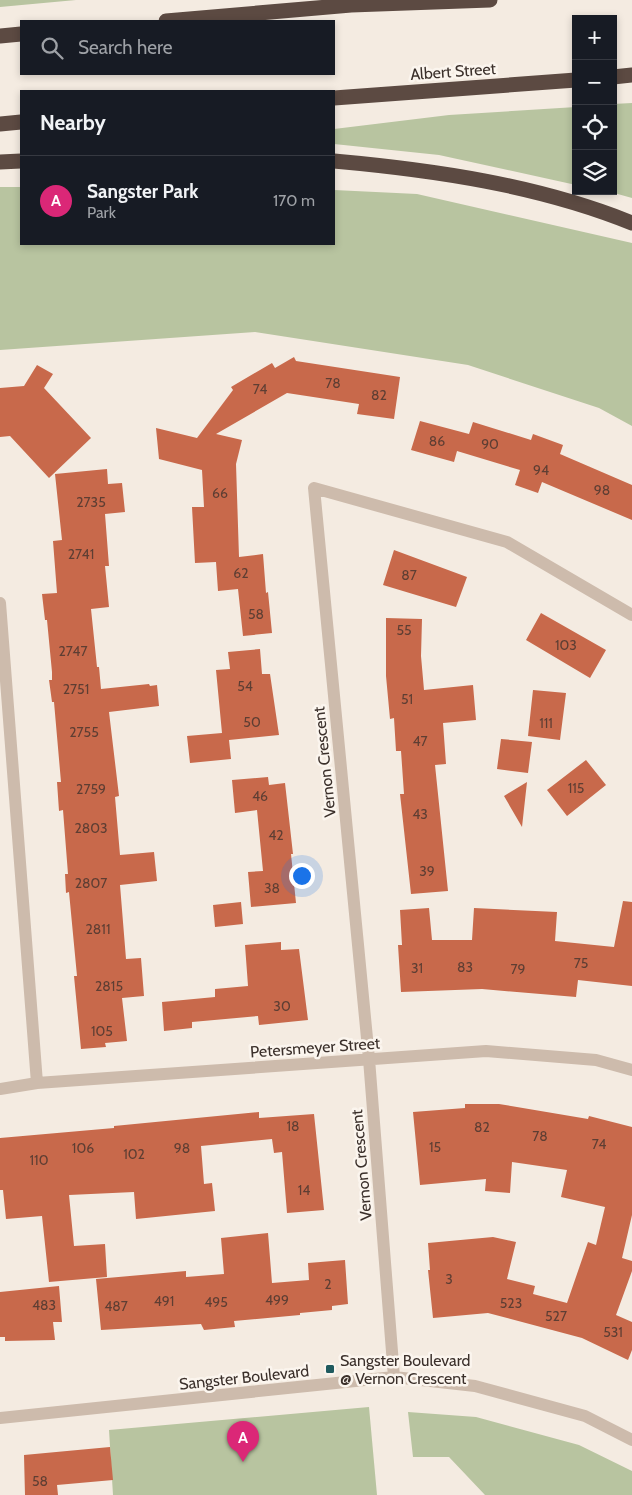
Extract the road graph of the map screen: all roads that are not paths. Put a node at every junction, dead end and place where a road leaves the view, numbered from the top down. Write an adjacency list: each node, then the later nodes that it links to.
1 (366, 0): 3 (highway)
2 (490, 0): 3 (highway)
3 (351, 5): 4 (highway)
4 (178, 20)
5 (20, 34): 6 (highway)
6 (0, 36)
7 (632, 75): 8 (highway)
8 (617, 77)
9 (572, 80): 10 (highway, Albert Street)
10 (335, 98)
11 (20, 122): 12 (highway)
12 (0, 124)
13 (20, 161): 15 (highway)
14 (335, 161): 16 (highway)
15 (0, 162)
16 (632, 223)
17 (0, 603): 21 (street)
18 (632, 615): 19 (street, Vernon Crescent)
19 (369, 1059): 20 (street, Petersmeyer Street); 21 (street, Petersmeyer Street); 23 (street, Vernon Crescent)
20 (632, 1070)
21 (37, 1083): 22 (street, Petersmeyer Street)
22 (0, 1089)
23 (394, 1377): 24 (street, Sangster Boulevard); 25 (street, Sangster Boulevard)
24 (0, 1418)
25 (632, 1440)

